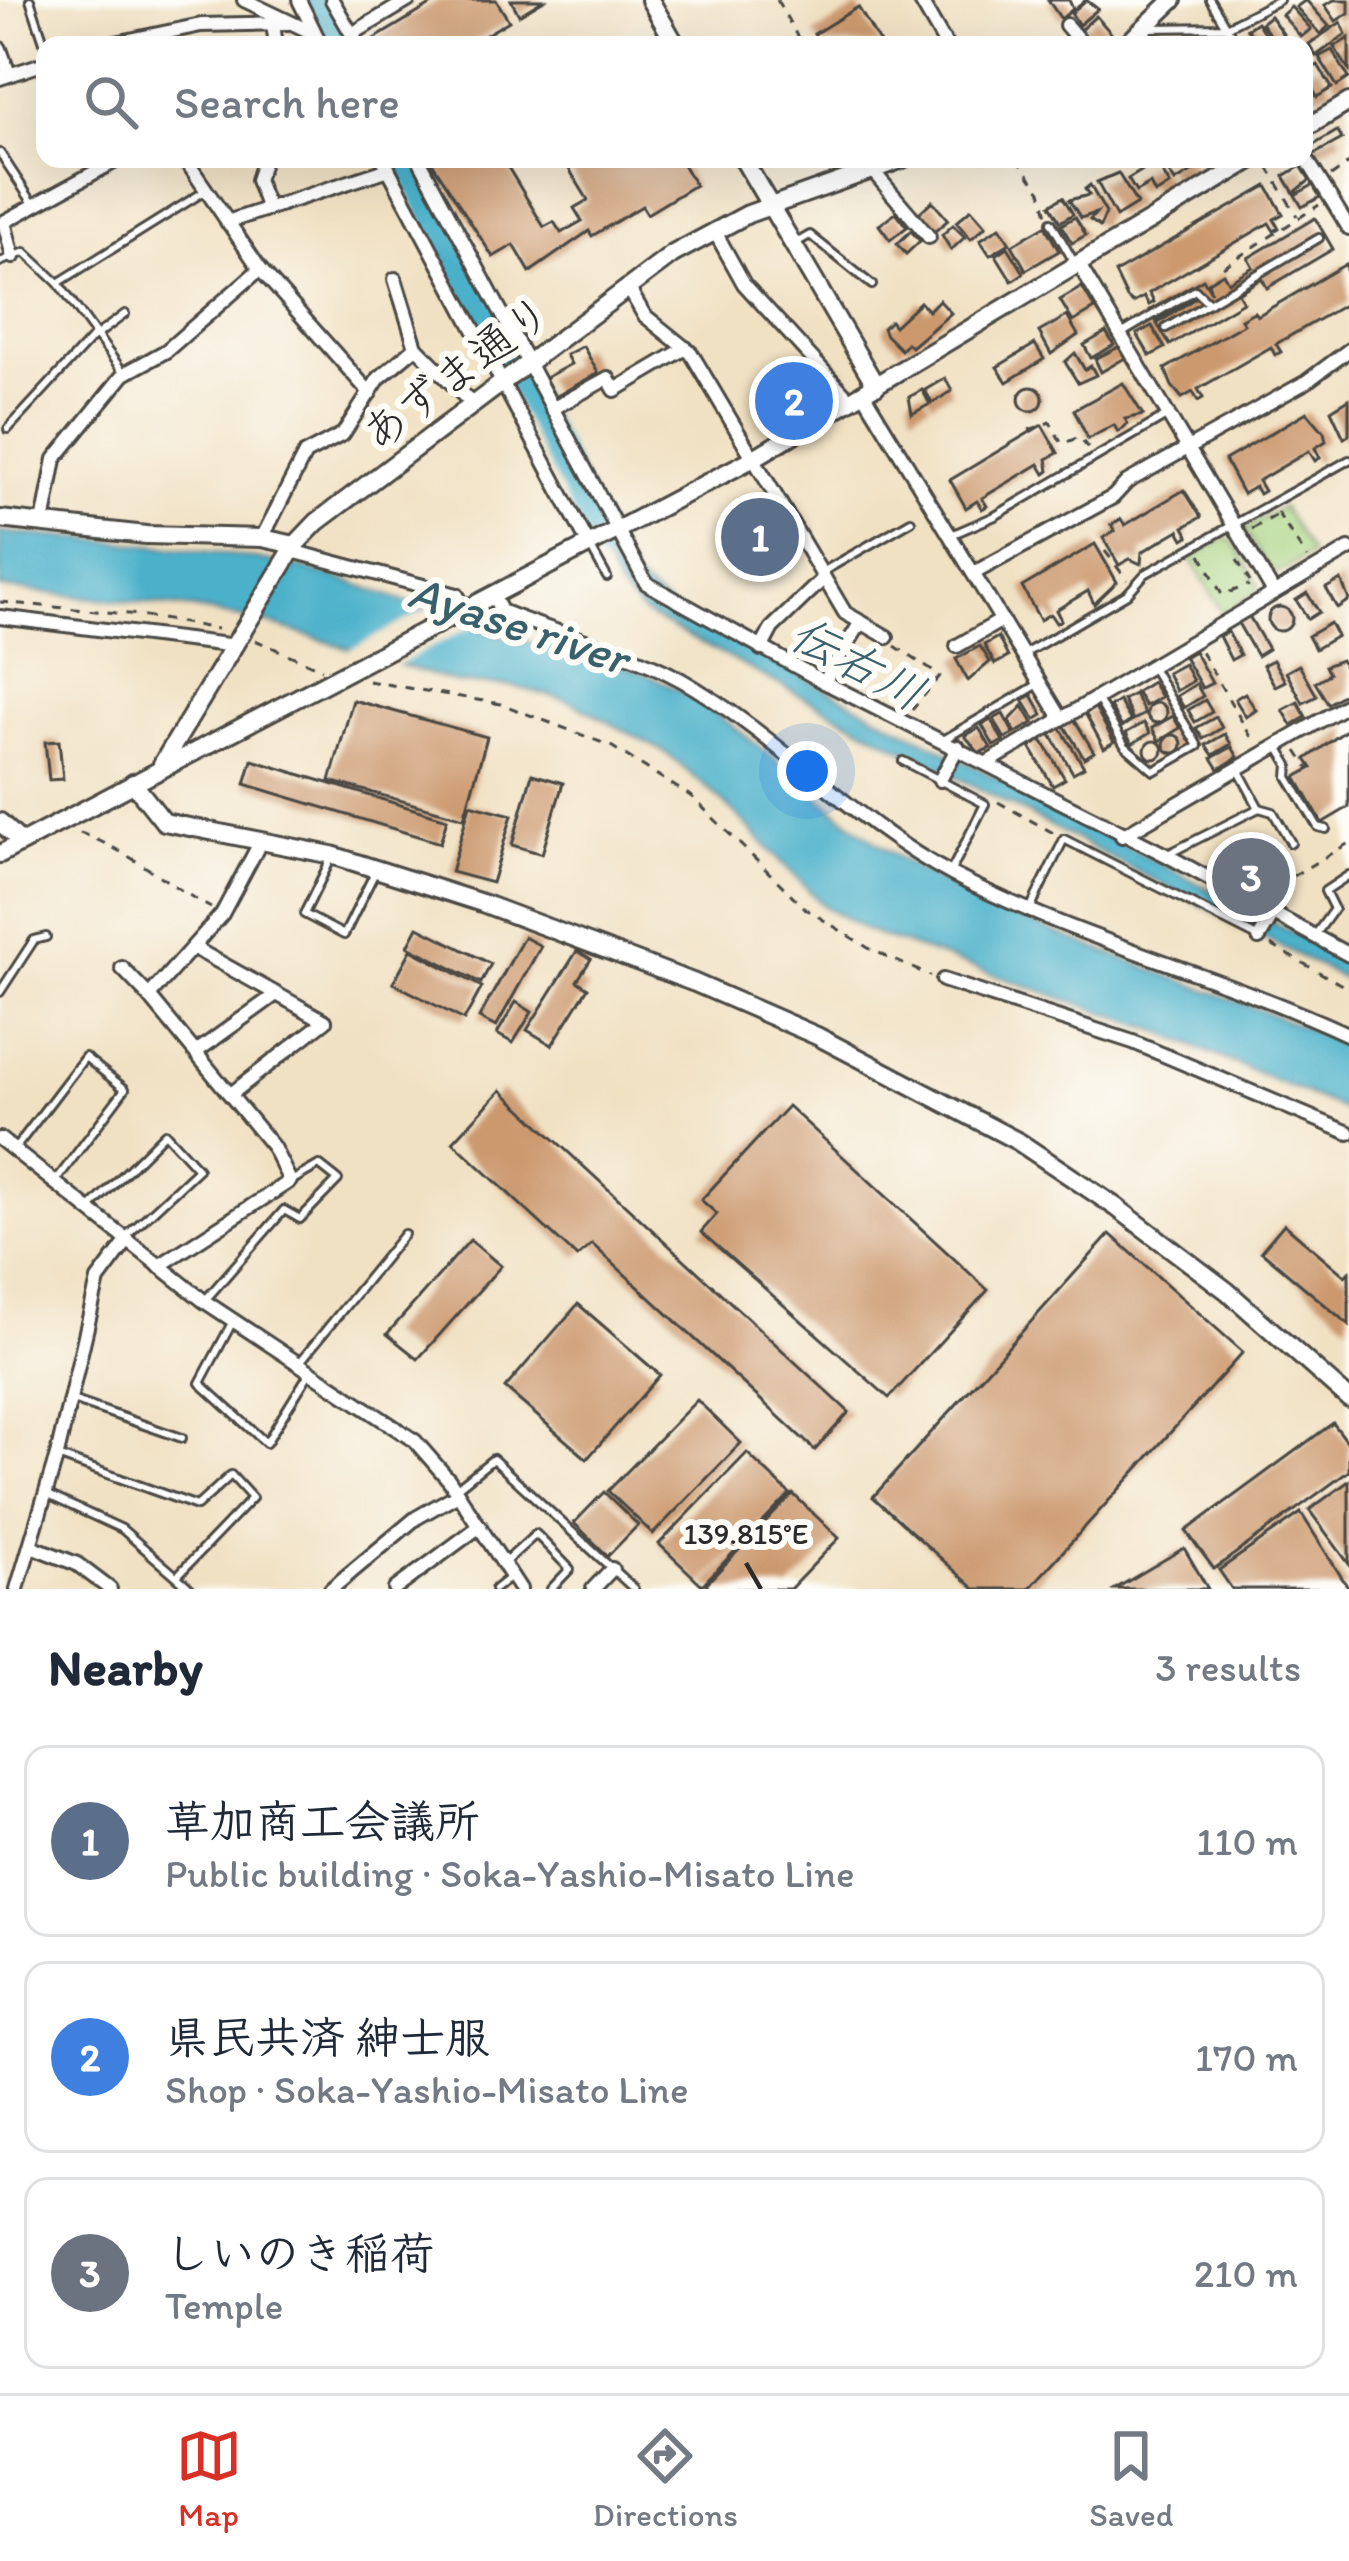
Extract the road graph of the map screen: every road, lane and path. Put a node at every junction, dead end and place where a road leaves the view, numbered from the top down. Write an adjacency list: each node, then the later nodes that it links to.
1 (30, 0): 16 (lane)
2 (244, 0): 12 (street)
3 (298, 0): 20 (street)
4 (332, 0): 21 (street)
5 (409, 0): 22 (street)
6 (650, 0): 23 (street)
7 (776, 0): 24 (path)
8 (920, 0): 25 (street)
9 (1173, 0): 14 (street)
10 (1210, 0): 15 (lane)
11 (1279, 0): 15 (lane)
12 (281, 23): 17 (street); 18 (street); 19 (street)
13 (1066, 25): 26 (street)
14 (1145, 27): 15 (lane); 27 (street)
15 (1226, 27): 28 (lane)
16 (42, 36)
17 (149, 36)
18 (278, 36)
19 (311, 36)
20 (316, 36)
21 (353, 36)
22 (359, 36)
23 (671, 36)
24 (797, 36)
25 (941, 36)
26 (1075, 36)
27 (1136, 36)
28 (1232, 36)
29 (0, 49): 31 (street)
30 (36, 65): 31 (street)
31 (4, 76)
32 (1349, 102): 33 (street)
33 (1313, 124)
34 (0, 153): 53 (lane)
35 (1347, 165): 49 (path); 50 (path)
36 (102, 168): 53 (street)
37 (191, 168): 51 (street)
38 (261, 168): 55 (street)
39 (376, 168): 55 (street)
40 (388, 168): 82 (street)
41 (424, 168): 80 (street)
42 (748, 168): 54 (street)
43 (878, 168): 48 (street, あずま通り)
44 (1024, 168): 58 (path)
45 (1249, 168): 65 (street)
46 (1264, 168): 56 (path)
47 (1312, 168): 59 (street)
48 (872, 170): 54 (street, あずま通り); 61 (street)
49 (1349, 176)
50 (1328, 177)
51 (205, 191): 57 (street); 69 (lane)
52 (1324, 202): 56 (path)
53 (34, 205): 64 (street)
54 (771, 206): 60 (street, あずま通り); 63 (street)
55 (268, 209): 57 (street)
56 (1298, 217): 66 (path)
57 (227, 222): 67 (street)
58 (1051, 222): 65 (lane)
59 (1349, 228)
60 (714, 230): 71 (street, あずま通り); 84 (street)
61 (929, 237)
62 (1319, 238): 72 (lane)
63 (794, 244): 70 (lane); 84 (street)
64 (6, 259): 69 (lane)
65 (1077, 264): 75 (street); 84 (street)
66 (1222, 267)
67 (260, 269): 81 (street); 83 (street)
68 (394, 279): 77 (street)
69 (58, 283): 76 (lane)
70 (872, 285)
71 (628, 287): 78 (street); 80 (street, あずま通り)
72 (1209, 303): 74 (lane); 75 (lane)
73 (125, 314): 76 (lane)
74 (1166, 328)
75 (1120, 334): 87 (street)
76 (97, 335): 81 (lane); 88 (lane)
77 (416, 347): 83 (street); 85 (street)
78 (686, 348): 86 (street); 92 (street)
79 (1349, 350): 90 (street)
80 (526, 365): 82 (street, あずま通り); 86 (street)
81 (124, 374): 98 (street)
82 (505, 381): 85 (street, あずま通り); 104 (street)
83 (370, 393): 103 (street)
84 (864, 394): 92 (street); 102 (street)
85 (473, 405): 108 (street, あずま通り)
86 (552, 409): 100 (street)
87 (1168, 415): 90 (street); 102 (lane)
88 (8, 429)
89 (1029, 430): 91 (path)
90 (1187, 447): 99 (street); 110 (street)
91 (1091, 454)
92 (754, 458): 100 (street); 111 (street)
93 (1349, 460): 94 (lane)
94 (1275, 499): 95 (path); 99 (lane)
95 (1277, 516): 101 (path); 109 (path)
96 (0, 519): 98 (street)
97 (911, 521): 111 (lane)
98 (44, 523): 103 (street)
99 (1232, 524): 115 (street); 127 (lane)
100 (614, 532): 104 (street); 126 (street)
101 (1249, 532)
102 (951, 535): 110 (street)
103 (262, 538): 108 (street)
104 (591, 544): 112 (lane); 116 (street)
105 (1213, 544): 113 (path)
106 (1349, 549): 115 (street)
107 (1236, 550): 113 (path)
108 (291, 553): 118 (street); 123 (street, あずま通り)
109 (1311, 563)
110 (974, 573): 120 (street)
111 (823, 576): 121 (street); 126 (street)
112 (607, 577)
113 (1250, 583): 114 (path)
114 (1253, 592)
115 (1274, 593): 124 (street)
116 (493, 595): 118 (street); 164 (street)
117 (0, 602): 123 (path)
118 (468, 608): 129 (street)
119 (0, 616): 123 (street)
120 (1002, 620): 125 (street); 127 (street)
121 (862, 622): 122 (street); 131 (street)
122 (887, 637): 136 (path)
123 (240, 639): 130 (path); 144 (street, あずま通り)
124 (1195, 640): 128 (street); 141 (path)
125 (957, 646)
126 (761, 649): 131 (street)
127 (1023, 656): 132 (street)
128 (1151, 666): 133 (street); 133 (lane)
129 (353, 669): 130 (street); 176 (path)
130 (329, 681): 144 (street)
131 (824, 682): 136 (street)
132 (1040, 683): 135 (street); 137 (lane)
133 (1097, 697): 135 (street)
134 (1349, 704): 138 (street)
135 (1061, 718): 143 (street)
136 (903, 720): 137 (street)
137 (943, 740): 139 (street)
138 (1277, 746): 141 (street); 153 (lane)
139 (957, 749): 143 (street); 147 (street)
140 (1298, 751): 146 (path)
141 (1261, 755): 145 (street)
142 (903, 761): 147 (lane)
143 (987, 763): 154 (street)
144 (159, 768): 148 (street)
145 (1238, 769): 149 (lane); 154 (street)
146 (1309, 769)
147 (942, 777): 150 (lane)
148 (133, 783): 152 (street); 156 (street)
149 (1259, 808): 158 (lane); 162 (lane)
150 (983, 809): 155 (path); 164 (lane)
151 (0, 822): 157 (street)
152 (70, 824): 157 (street); 169 (path)
153 (1326, 830)
154 (1122, 836): 162 (street)
155 (1064, 839): 167 (lane); 172 (lane)
156 (261, 841): 161 (street); 169 (street)
157 (21, 842): 160 (street)
158 (1291, 842)
159 (1349, 843): 166 (path)
160 (0, 854)
161 (332, 856): 163 (street); 163 (lane)
162 (1168, 856): 166 (street)
163 (377, 869): 197 (street)
164 (950, 873): 167 (street)
165 (1349, 875): 170 (lane)
166 (1251, 900): 168 (street)
167 (1029, 911): 181 (street)
168 (1274, 913): 170 (street); 172 (street)
169 (222, 914): 173 (street)
170 (1315, 936): 174 (street)
171 (46, 937): 178 (lane)
172 (1259, 938): 177 (path)
173 (194, 948): 179 (street); 180 (street)
174 (1349, 955)
175 (122, 968): 180 (street)
176 (943, 980): 184 (street)
177 (1349, 989)
178 (0, 992)
179 (275, 995): 182 (street); 183 (street)
180 (149, 996): 182 (street)
181 (1349, 1035)
182 (196, 1052): 183 (street)
183 (231, 1094): 187 (street)
184 (1349, 1132)
185 (0, 1139): 186 (street)
186 (14, 1150): 188 (street); 188 (lane)
187 (290, 1181): 192 (street); 193 (lane)
188 (56, 1182): 189 (street)
189 (90, 1208): 191 (street); 191 (lane)
190 (404, 1234): 195 (lane)
191 (126, 1239): 192 (street); 196 (street)
192 (158, 1266): 193 (street)
193 (204, 1301): 194 (street)
194 (233, 1321): 195 (street); 195 (lane)
195 (304, 1368): 200 (street)
196 (71, 1399): 198 (lane); 199 (street)
197 (1349, 1400)
198 (182, 1438)
199 (57, 1456): 201 (street); 206 (lane)
200 (457, 1491): 202 (street); 205 (lane); 211 (street)
201 (46, 1495): 203 (street); 206 (lane)
202 (480, 1526): 204 (street); 212 (street)
203 (32, 1546): 208 (street); 209 (street)
204 (504, 1563): 207 (street); 214 (lane)
205 (612, 1569): 215 (street); 216 (lane)
206 (177, 1576): 210 (lane)
207 (516, 1583): 213 (lane)
208 (17, 1589)
209 (110, 1589)
210 (191, 1589)
211 (331, 1589)
212 (394, 1589)
213 (495, 1589)
214 (551, 1589)
215 (593, 1589)
216 (634, 1589)

